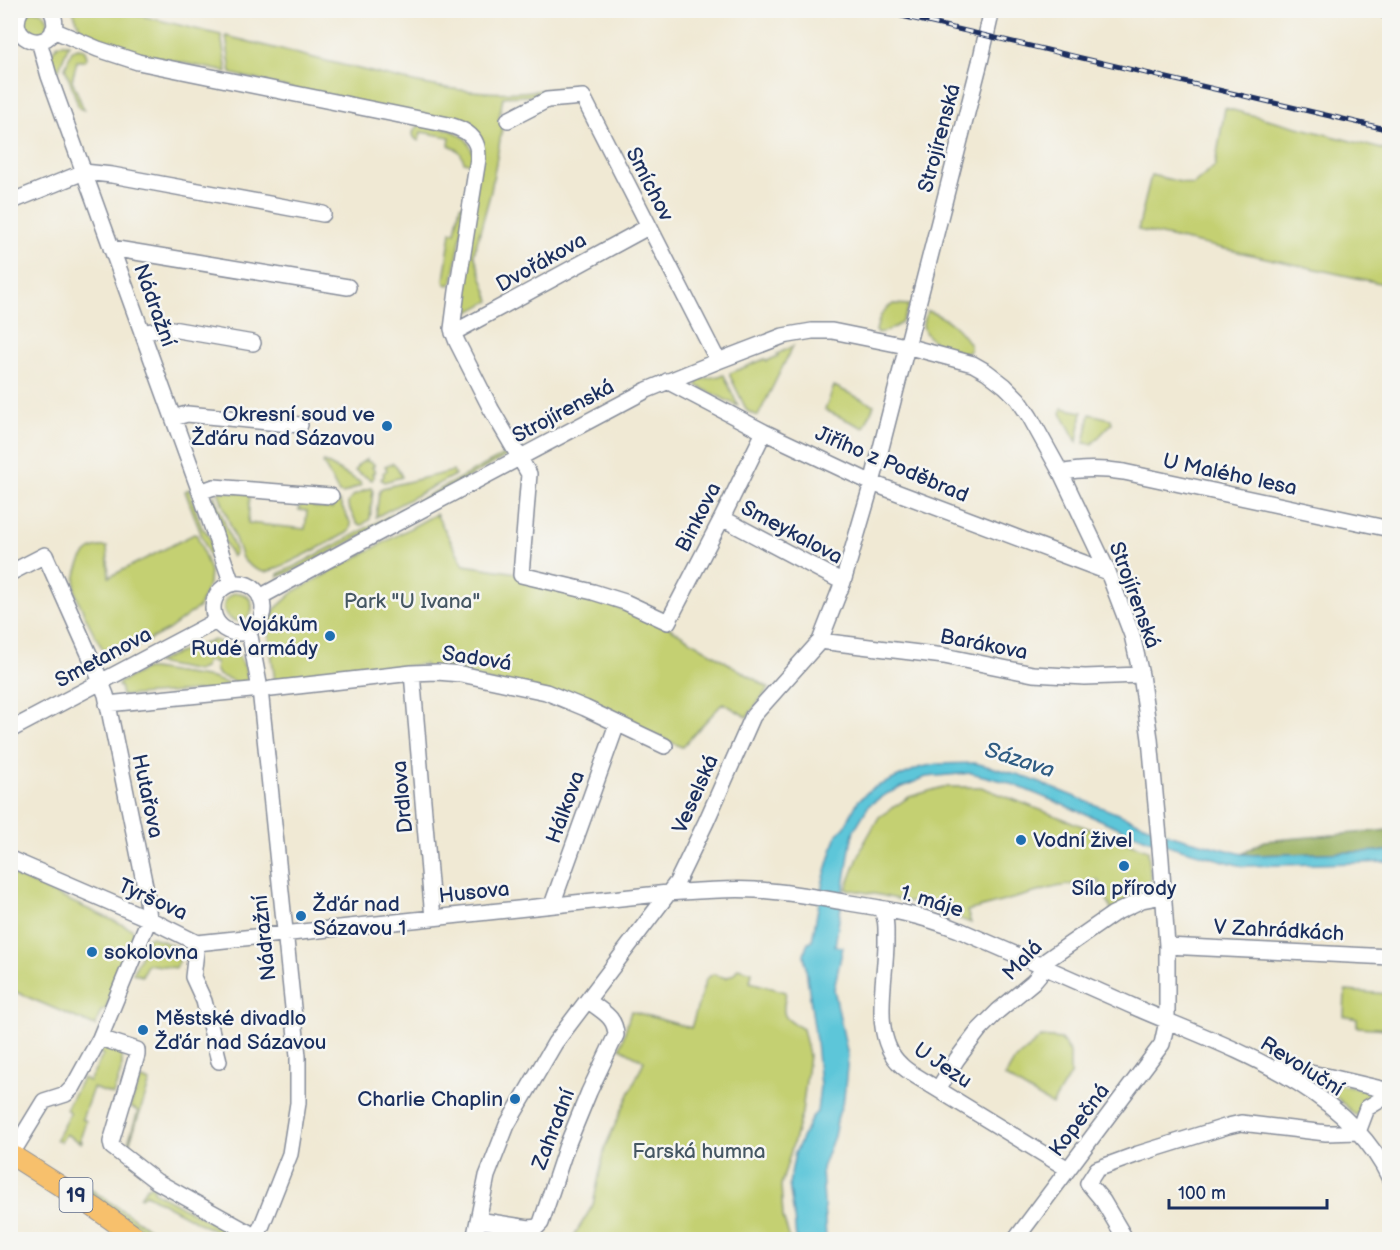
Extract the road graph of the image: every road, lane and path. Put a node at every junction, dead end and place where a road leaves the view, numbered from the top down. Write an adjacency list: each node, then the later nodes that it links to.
1 (21, 10): 6 (street)
2 (51, 10): 7 (street)
3 (992, 10): 19 (street, Strojírenská)
4 (1384, 10): 5 (street)
5 (1389, 12)
6 (14, 29): 8 (street)
7 (53, 30): 8 (street); 17 (street)
8 (39, 41): 10 (street, Nádražní)
9 (508, 120): 13 (street, Smíchov)
10 (84, 172): 11 (street); 12 (street); 14 (street, Nádražní)
11 (10, 202)
12 (323, 214)
13 (648, 227): 17 (street, Dvořákova); 20 (street, Smíchov)
14 (111, 248): 15 (street); 16 (street, Nádražní)
15 (348, 287)
16 (142, 333): 18 (street); 22 (street, Nádražní)
17 (453, 333): 25 (street)
18 (253, 343)
19 (906, 346): 20 (street, Strojírenská); 26 (street, Strojírenská); 27 (street, Veselská)
20 (718, 361): 21 (street, Strojírenská)
21 (667, 381): 24 (street, Jiřího z Poděbrad); 25 (street, Strojírenská)
22 (173, 418): 23 (street); 28 (street, Nádražní)
23 (300, 425)
24 (764, 432): 27 (street, Jiřího z Poděbrad); 30 (street, Binkova)
25 (519, 458): 30 (street, Binkova); 36 (street, Strojírenská)
26 (1061, 473): 31 (street, U Malého lesa); 32 (street, Strojírenská)
27 (872, 483): 32 (street, Jiřího z Poděbrad); 34 (street, Veselská)
28 (200, 492): 29 (street); 35 (street, Nádražní)
29 (331, 496)
30 (722, 518): 34 (street, Smeykalova)
31 (1389, 529)
32 (1108, 572): 41 (street, Strojírenská)
33 (10, 573): 42 (street, Hutařova)
34 (843, 582): 39 (street, Veselská)
35 (232, 584): 36 (street); 37 (street)
36 (260, 597): 38 (street)
37 (216, 621): 38 (street); 42 (street, Smetanova)
38 (249, 631): 56 (street, Nádražní)
39 (820, 641): 41 (street, Barákova); 50 (street, Veselská)
40 (412, 673): 43 (street, Sadová); 46 (street, Sadová); 54 (street, Drdlova)
41 (1141, 675): 51 (street, Strojírenská)
42 (101, 682): 45 (street, Hutařova); 47 (street, Smetanova)
43 (271, 689)
44 (251, 690): 45 (street)
45 (107, 705): 55 (street, Hutařova)
46 (617, 724): 48 (street, Sadová); 52 (street, Hálkova)
47 (10, 730)
48 (665, 746)
49 (10, 859): 55 (street, Tyršova)
50 (668, 893): 52 (street, Husova); 53 (street, 1. máje); 61 (street, Veselská)
51 (1163, 896): 58 (street, Strojírenská); 60 (street, Malá)
52 (552, 905): 54 (street, Husova)
53 (876, 907): 60 (street, 1. máje); 66 (street, U Jezu)
54 (434, 918): 56 (street, Husova)
55 (149, 919): 57 (street, Tyršova); 63 (street)
56 (285, 933): 57 (street, Tyršova); 73 (street, Nádražní)
57 (197, 943): 64 (street)
58 (1167, 946): 59 (street, V Zahrádkách); 62 (street, Strojírenská)
59 (1389, 957)
60 (1043, 966): 62 (street, 1. máje); 66 (street, Malá)
61 (588, 1000): 72 (street, Veselská); 72 (street, Zahradní)
62 (1167, 1021): 65 (street, Revoluční); 70 (street, Kopečná)
63 (100, 1038): 69 (street); 73 (street)
64 (219, 1061)
65 (1268, 1065): 67 (street); 68 (street, Revoluční)
66 (938, 1089): 70 (street, U Jezu)
67 (1389, 1093): 68 (street)
68 (1358, 1132): 71 (street, Revoluční); 77 (street)
69 (11, 1154): 74 (main road, 19)
70 (1068, 1169): 76 (street, Kopečná)
71 (1389, 1179)
72 (478, 1220): 75 (street, Veselská)
73 (257, 1238)
74 (140, 1239)
75 (474, 1239)
76 (1015, 1239)
77 (1126, 1239)

